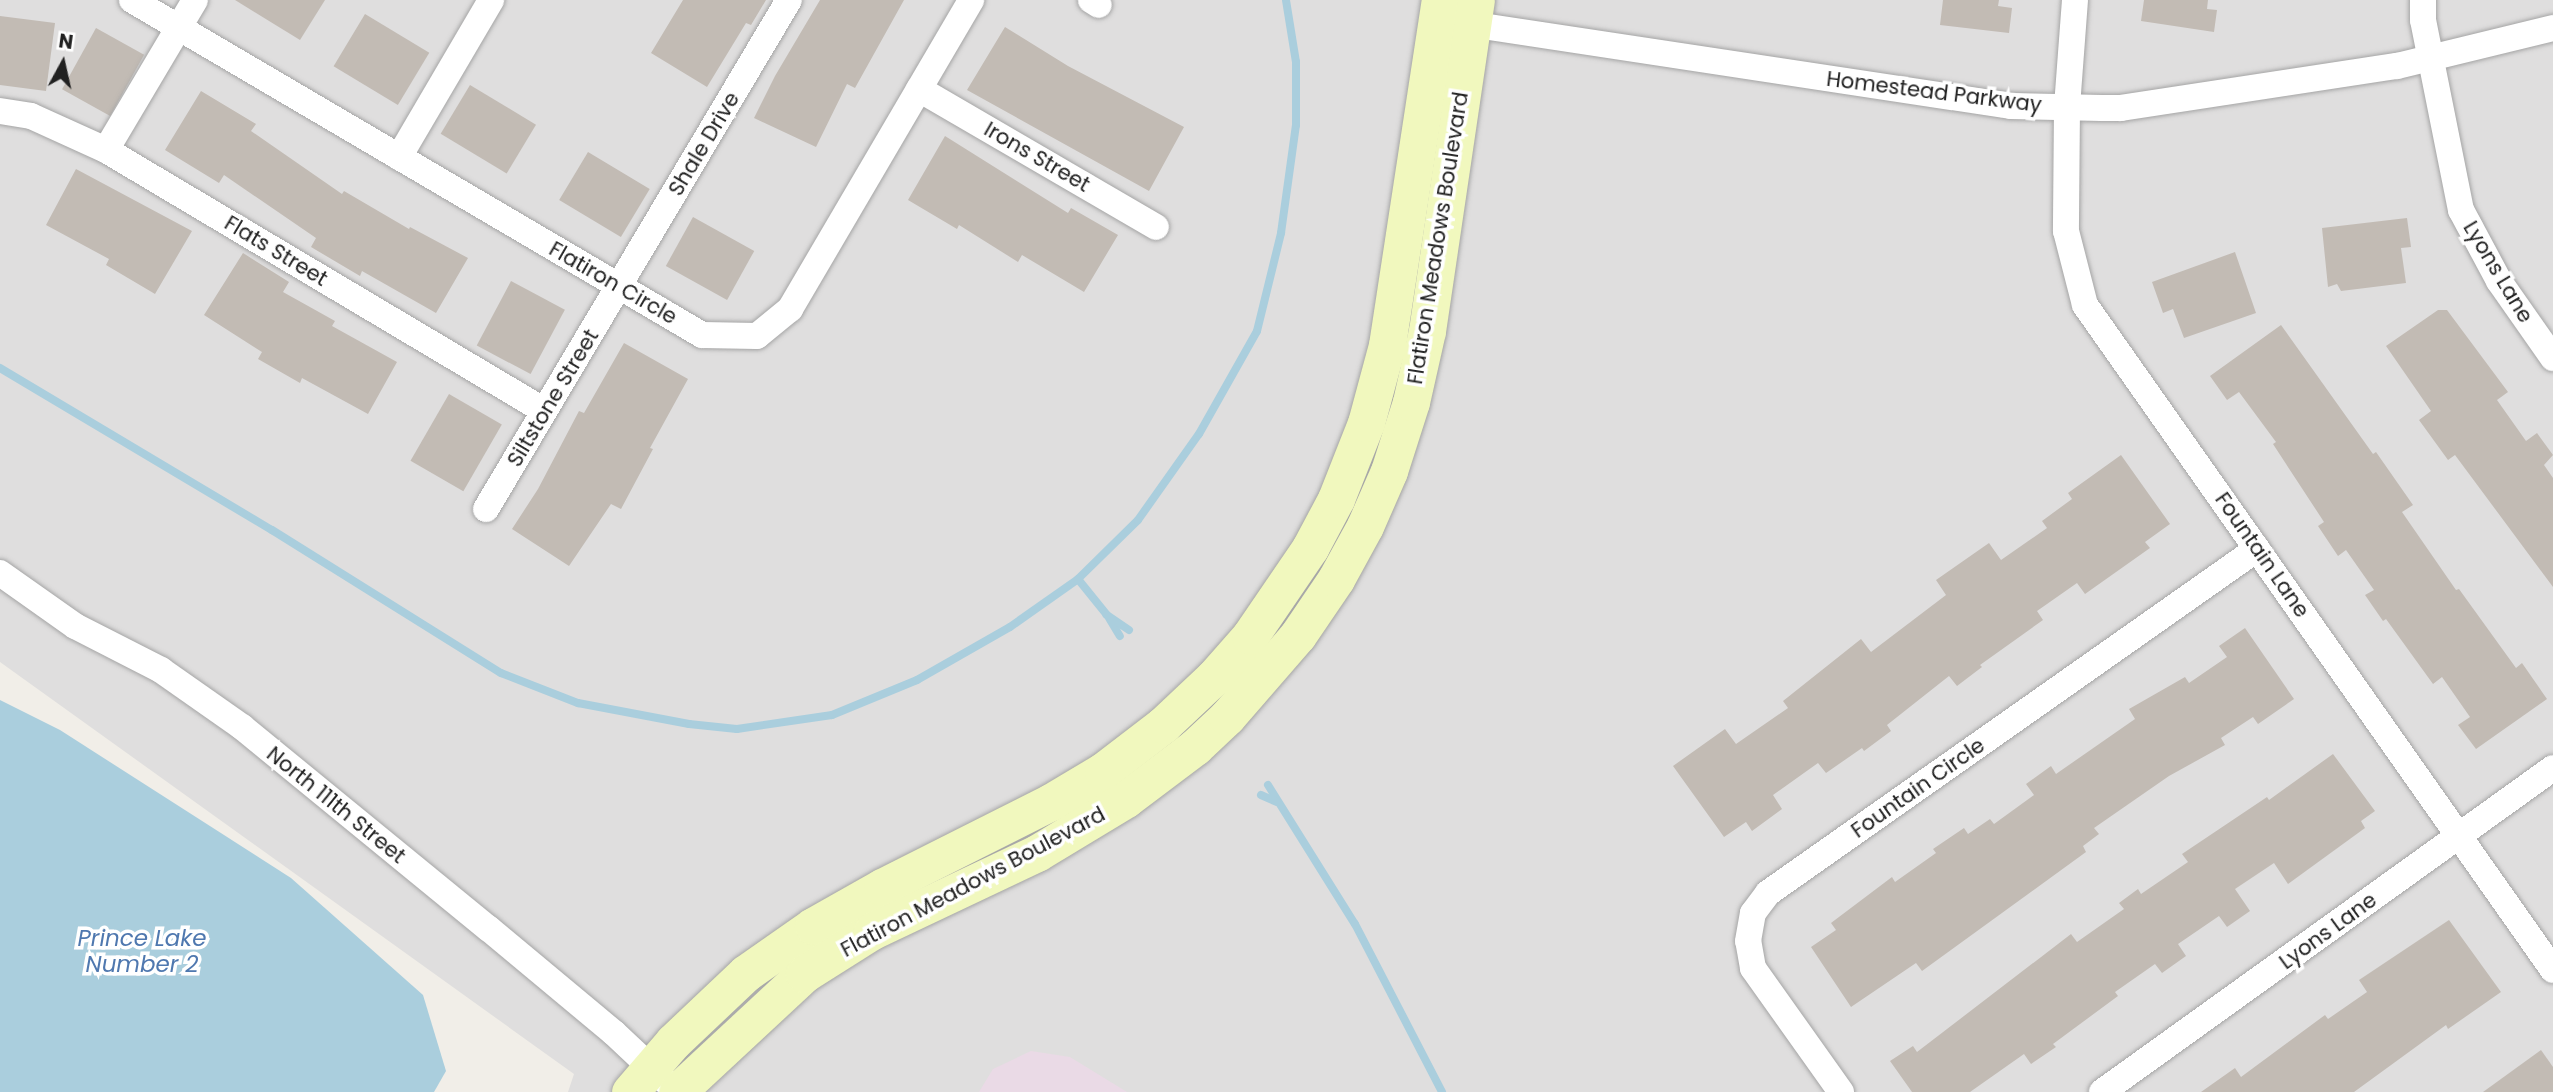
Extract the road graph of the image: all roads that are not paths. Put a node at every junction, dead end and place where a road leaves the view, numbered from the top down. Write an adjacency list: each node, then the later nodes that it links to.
1 (132, 0): 10 (street, Flatiron Circle)
2 (195, 0): 10 (street)
3 (491, 0): 16 (street)
4 (789, 0): 18 (street, Shale Drive)
5 (971, 0): 12 (street, Flatiron Circle)
6 (2075, 0): 13 (street, Fountain Lane)
7 (2423, 0): 11 (street, Lyons Lane)
8 (1456, 11): 13 (street, Homestead Parkway); 27 (street, Flatiron Meadows Boulevard); 28 (street, Flatiron Meadows Boulevard)
9 (2553, 27): 11 (street, Homestead Parkway)
10 (178, 28): 15 (street); 16 (street, Flatiron Circle)
11 (2432, 58): 13 (street, Homestead Parkway); 19 (street, Lyons Lane)
12 (919, 89): 17 (street, Irons Street); 18 (street, Flatiron Circle)
13 (2067, 107): 22 (street, Fountain Lane)
14 (0, 111): 15 (street, Flats Street)
15 (106, 150): 20 (street, Flats Street)
16 (399, 157): 18 (street, Flatiron Circle)
17 (1156, 226)
18 (620, 287): 20 (street, Siltstone Street)
19 (2553, 358)
20 (543, 410): 21 (street, Siltstone Street)
21 (486, 509)
22 (2258, 549): 25 (street, Fountain Lane); 29 (street, Fountain Circle)
23 (0, 573): 27 (street, North 111th Street)
24 (2553, 768): 25 (street, Lyons Lane)
25 (2460, 835): 26 (street, Fountain Lane); 30 (street, Lyons Lane)
26 (2553, 970)
27 (640, 1079): 28 (street, North 111th Street)
28 (677, 1092)
29 (1841, 1092)
30 (2102, 1092)

